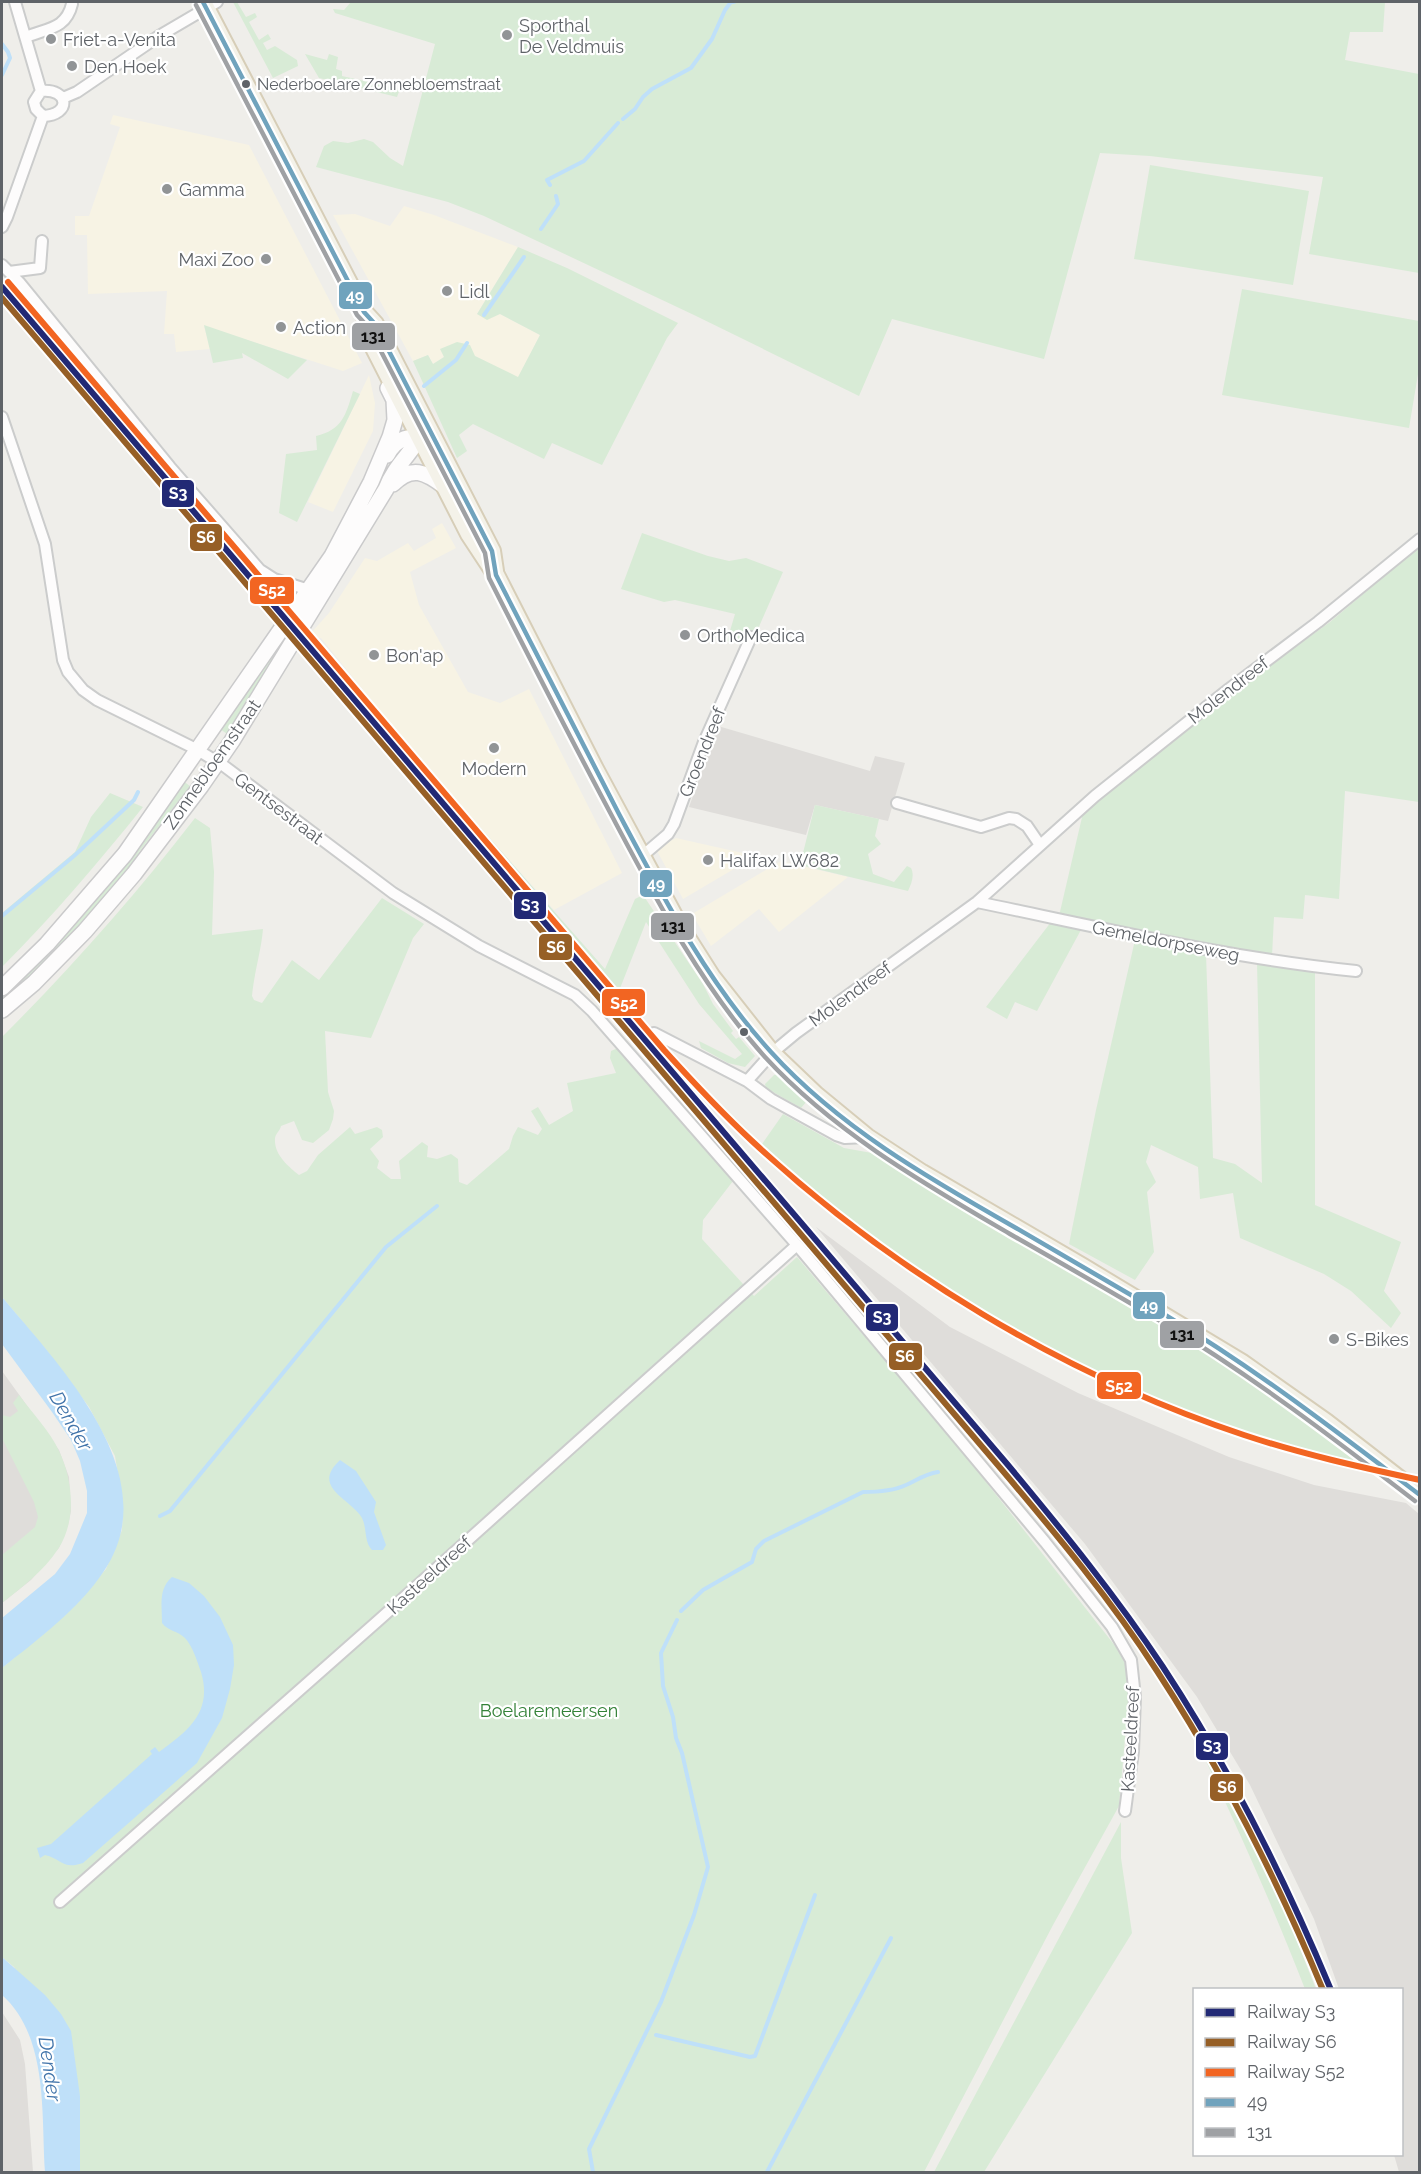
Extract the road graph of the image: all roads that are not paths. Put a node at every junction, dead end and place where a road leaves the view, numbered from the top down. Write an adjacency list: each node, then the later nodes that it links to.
1 (15, 2): 4 (street)
2 (72, 4): 4 (street)
3 (209, 4): 6 (street); 11 (main road)
4 (26, 37): 5 (street)
5 (41, 91): 6 (street); 7 (street)
6 (63, 98): 7 (street)
7 (43, 116): 8 (street)
8 (2, 227)
9 (42, 241): 10 (street)
10 (5, 269): 20 (street)
11 (364, 312): 12 (main road); 14 (main road)
12 (371, 342): 14 (main road); 15 (main road)
13 (2, 417): 22 (street, Gentsestraat)
14 (421, 437): 15 (main road); 16 (main road); 17 (main road, Zonnebloemstraat); 19 (main road)
15 (378, 467): 20 (main road, Zonnebloemstraat)
16 (444, 486): 17 (main road); 19 (main road)
17 (386, 489): 23 (main road, Zonnebloemstraat)
18 (1419, 539): 25 (street, Molendreef)
19 (496, 575): 26 (main road)
20 (309, 590): 22 (main road, Zonnebloemstraat)
21 (751, 637): 26 (street, Groendreef)
22 (196, 749): 23 (street, Gentsestraat); 29 (main road, Zonnebloemstraat)
23 (218, 763): 30 (main road, Zonnebloemstraat); 31 (street, Gentsestraat)
24 (897, 803): 25 (street)
25 (1040, 845): 27 (street, Molendreef)
26 (641, 857): 33 (main road)
27 (977, 902): 28 (street, Gemeldorpseweg); 33 (street, Molendreef)
28 (1356, 971)
29 (2, 988)
30 (2, 1010)
31 (592, 1011): 36 (street, Kasteeldreef)
32 (654, 1033): 34 (street)
33 (772, 1053): 34 (street, Molendreef); 35 (main road)
34 (747, 1081): 35 (street)
35 (867, 1137): 37 (main road)
36 (797, 1245): 38 (street, Kasteeldreef); 39 (street, Kasteeldreef)
37 (1419, 1495)
38 (1125, 1811)
39 (60, 1902)

